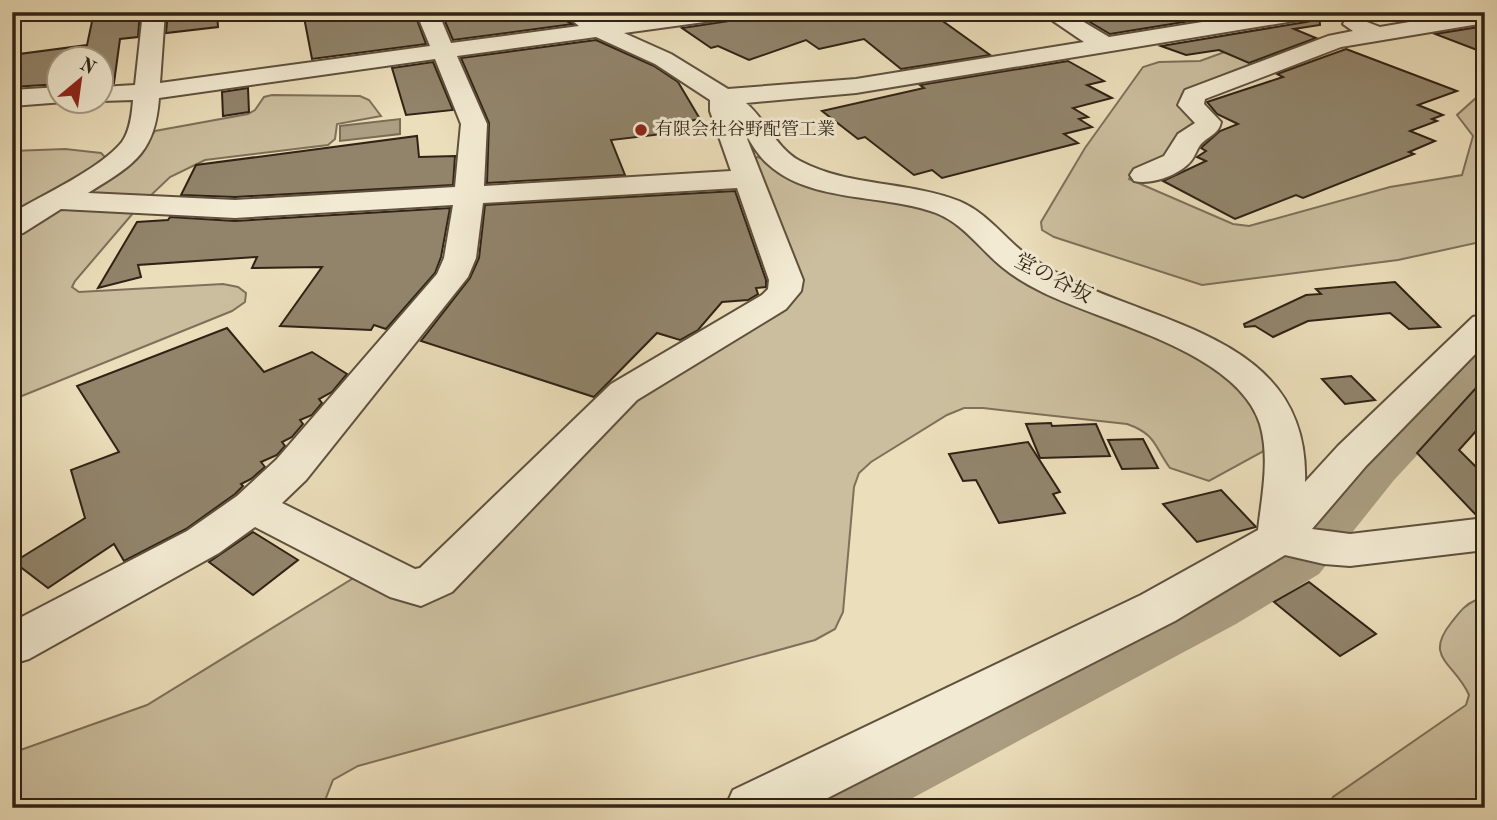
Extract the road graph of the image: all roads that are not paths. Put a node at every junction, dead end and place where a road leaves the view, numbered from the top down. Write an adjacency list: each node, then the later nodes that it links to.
1 (154, 12): 12 (street)
2 (427, 12): 11 (street)
3 (1051, 12): 10 (street)
4 (1306, 12): 10 (street)
5 (1319, 12): 9 (street)
6 (711, 13): 8 (street)
7 (1470, 19): 9 (street)
8 (586, 21): 11 (street); 16 (street, 堂の谷坂)
9 (1378, 34): 17 (street)
10 (1105, 45): 16 (street)
11 (443, 51): 12 (street); 19 (street)
12 (146, 92): 13 (street); 20 (street)
13 (116, 93)
14 (46, 96): 15 (street)
15 (12, 97)
16 (723, 97): 18 (street); 25 (street, 堂の谷坂)
17 (1144, 175)
18 (748, 179): 19 (street); 23 (street)
19 (469, 195): 20 (street); 23 (street)
20 (53, 200): 21 (street)
21 (12, 226)
22 (1485, 324): 25 (street)
23 (252, 508): 26 (street)
24 (1485, 534): 25 (street)
25 (1299, 542): 27 (street)
26 (12, 645)
27 (753, 808)

